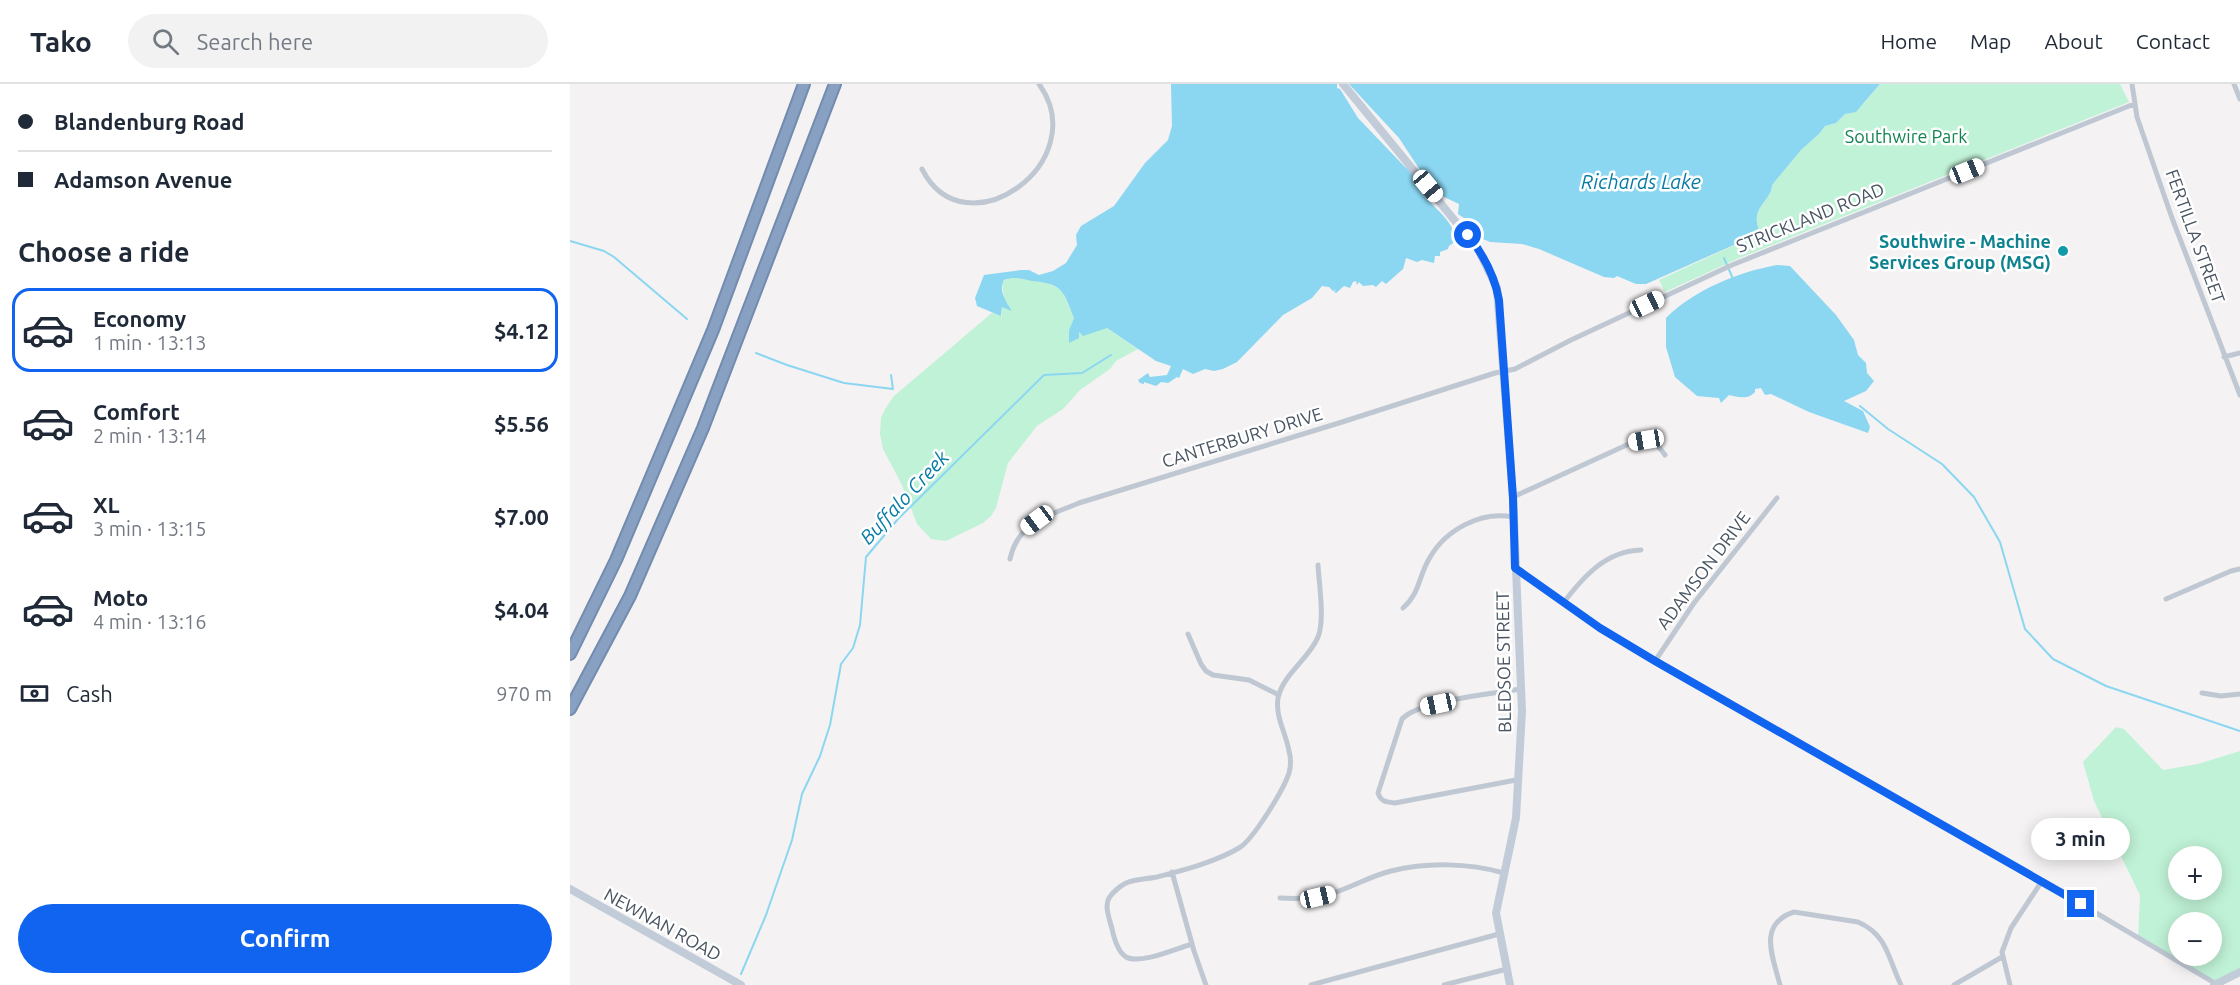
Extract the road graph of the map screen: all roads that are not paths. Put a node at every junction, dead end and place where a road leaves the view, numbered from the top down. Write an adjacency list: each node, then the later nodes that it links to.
1 (804, 84): 27 (highway)
2 (835, 84): 33 (highway)
3 (1039, 84): 9 (street)
4 (1343, 84): 12 (street, BLEDSOE STREET)
5 (2132, 84): 8 (street, FERTILLA STREET)
6 (2234, 84): 7 (street)
7 (2240, 99)
8 (2134, 104): 11 (street, FERTILLA STREET); 12 (street, STRICKLAND ROAD)
9 (922, 169)
10 (2240, 352): 11 (street)
11 (2224, 357): 13 (street, FERTILLA STREET)
12 (1504, 372): 15 (street, BLEDSOE STREET); 19 (street, CANTERBURY DRIVE)
13 (2240, 395)
14 (1665, 455): 15 (street)
15 (1513, 498): 17 (street, BLEDSOE STREET)
16 (1777, 498): 28 (street, ADAMSON DRIVE)
17 (1512, 517): 21 (street, BLEDSOE STREET); 25 (street)
18 (1641, 550): 24 (street)
19 (1010, 559)
20 (1318, 565): 32 (street)
21 (1515, 568): 24 (street); 29 (street, BLEDSOE STREET)
22 (2240, 569): 23 (street)
23 (2166, 598)
24 (1564, 602): 28 (street)
25 (1402, 608)
26 (1188, 634): 32 (street)
27 (570, 654)
28 (1655, 661): 37 (street)
29 (1521, 689): 34 (street, BLEDSOE STREET); 34 (street)
30 (2202, 693): 31 (street)
31 (2240, 694)
32 (1279, 695): 35 (street)
33 (570, 709)
34 (1516, 780): 36 (street, BLEDSOE STREET)
35 (1173, 872): 41 (street); 41 (street)
36 (1504, 873): 39 (street); 40 (street, BLEDSOE STREET)
37 (2042, 881): 42 (street); 54 (street)
38 (570, 889): 45 (street, NEWNAN ROAD)
39 (1280, 898)
40 (1499, 933): 43 (street, BLEDSOE STREET); 47 (street)
41 (1192, 944): 46 (street)
42 (2002, 957): 52 (street); 53 (street)
43 (1507, 969): 48 (street); 49 (street, BLEDSOE STREET)
44 (2240, 972): 54 (street)
45 (741, 985)
46 (1206, 985)
47 (1311, 985)
48 (1444, 985)
49 (1510, 985)
50 (1780, 985): 51 (street)
51 (1901, 985)
52 (1954, 985)
53 (2010, 985)
54 (2216, 985)

